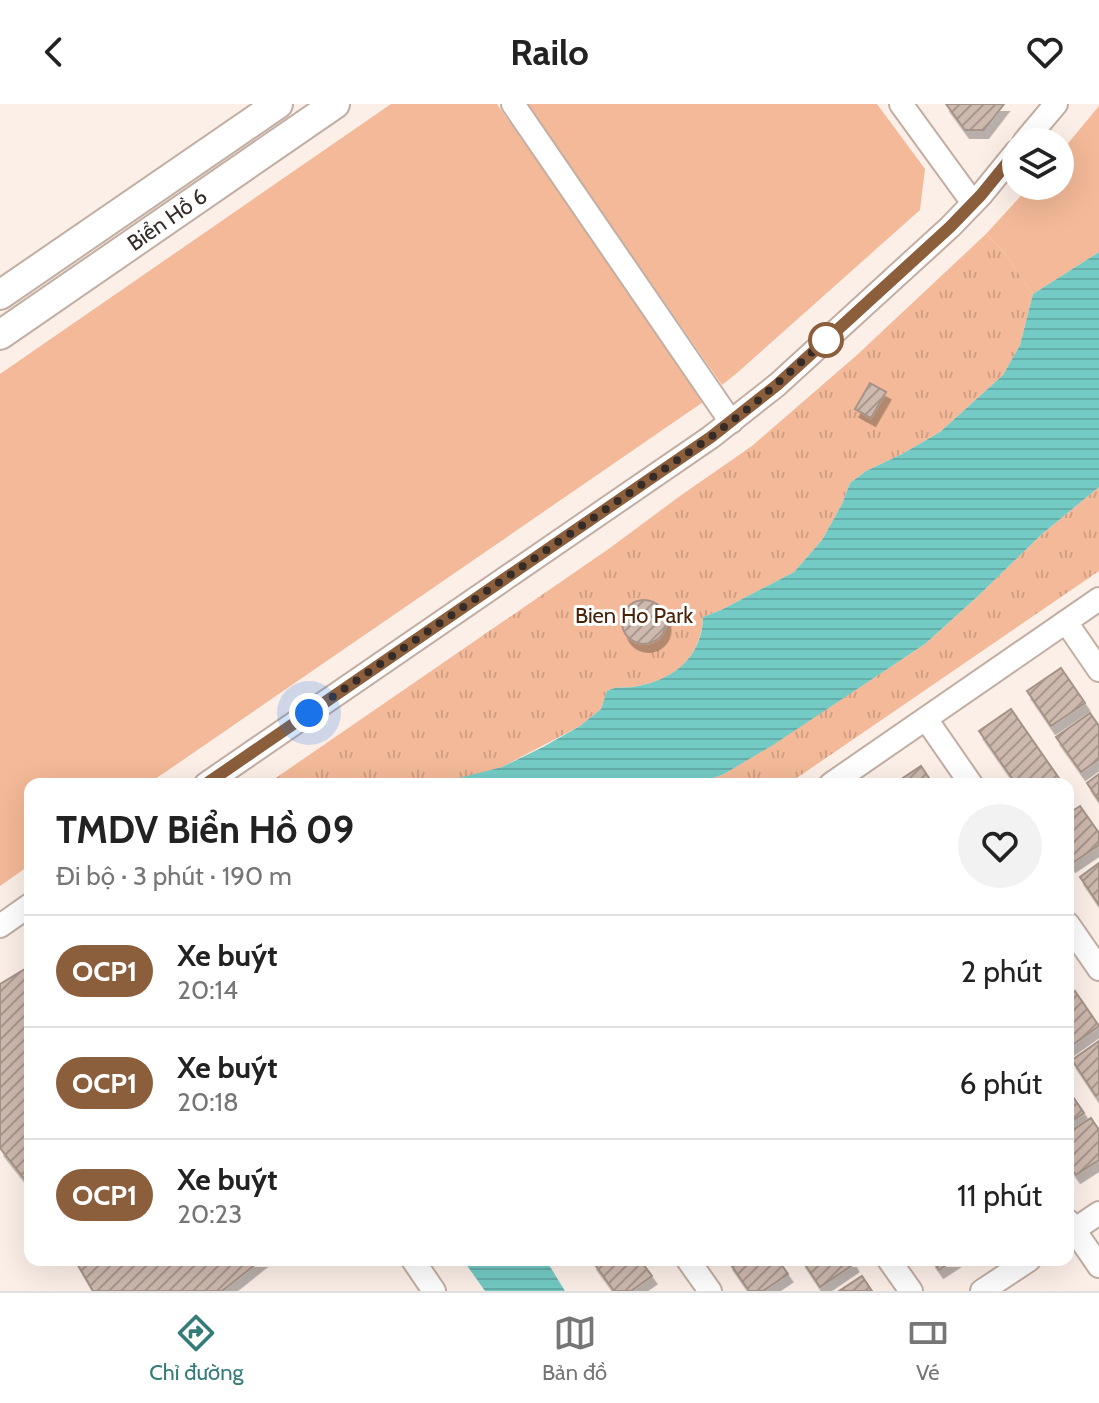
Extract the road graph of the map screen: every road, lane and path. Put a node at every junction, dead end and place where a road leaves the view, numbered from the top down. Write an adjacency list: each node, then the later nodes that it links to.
1 (278, 104): 9 (street, Biển Hồ 6)
2 (335, 104): 10 (street, Biển Hồ 6)
3 (513, 104): 11 (street)
4 (901, 104): 8 (street)
5 (1056, 104): 6 (street)
6 (1036, 128)
7 (1002, 169): 8 (street)
8 (973, 203): 11 (street)
9 (0, 295)
10 (0, 335)
11 (731, 422): 16 (street)
12 (1099, 599): 13 (street)
13 (1066, 622): 14 (street); 15 (street)
14 (1099, 670)
15 (926, 719): 17 (street); 18 (street)
16 (215, 778)
17 (840, 778)
18 (967, 778)
19 (24, 909): 20 (street)
20 (0, 926)
21 (1074, 933): 22 (street)
22 (1099, 969)
23 (1099, 1213): 24 (street)
24 (1074, 1226)
25 (1074, 1233): 30 (street)
26 (417, 1266): 31 (street)
27 (692, 1266): 32 (street)
28 (893, 1266): 33 (street)
29 (1020, 1266): 34 (street)
30 (1099, 1266)
31 (434, 1291)
32 (710, 1291)
33 (911, 1291)
34 (982, 1291)

